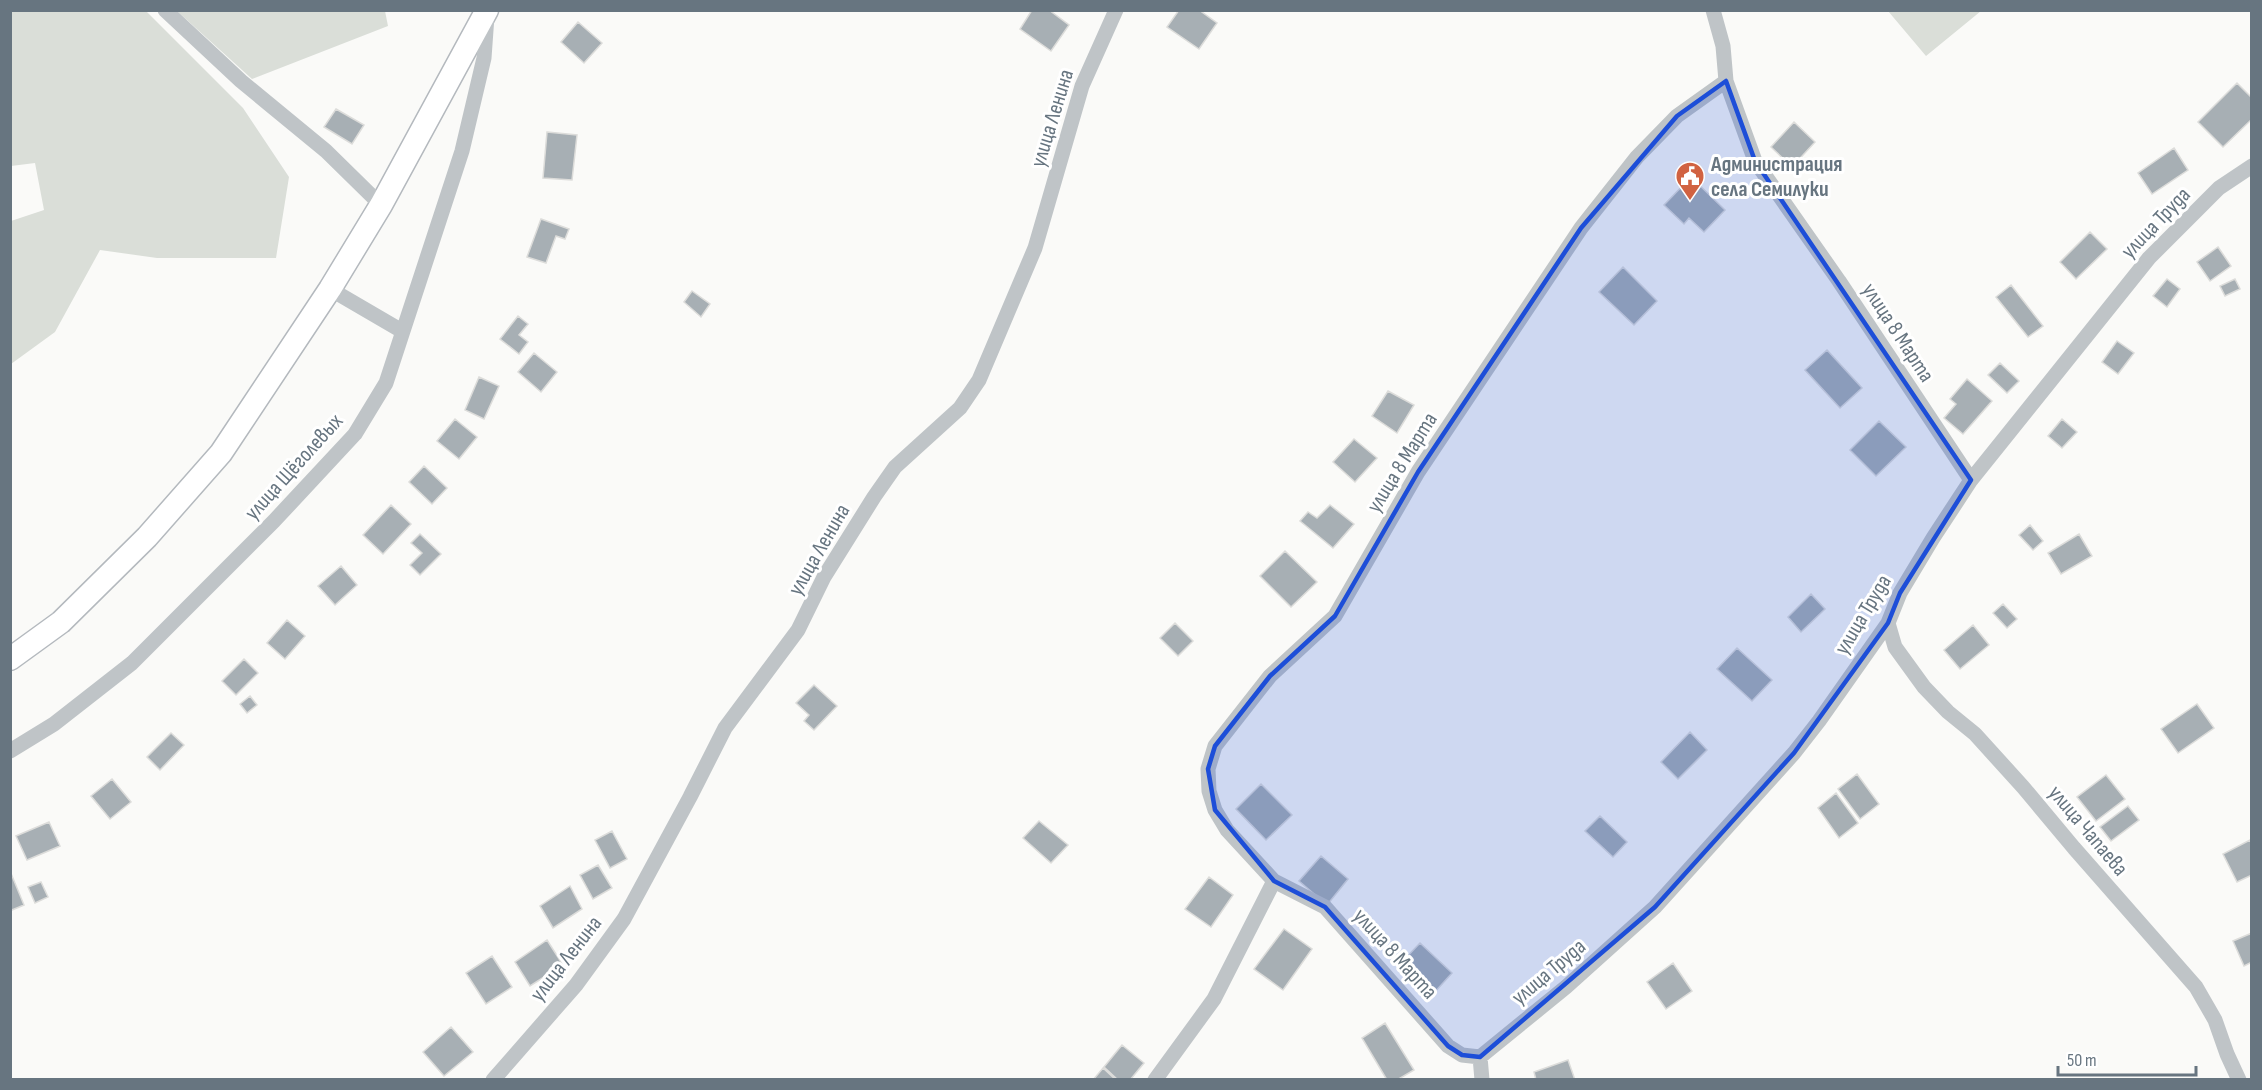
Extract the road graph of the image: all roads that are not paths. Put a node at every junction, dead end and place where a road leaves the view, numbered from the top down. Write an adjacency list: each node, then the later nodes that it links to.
1 (165, 10): 7 (street)
2 (488, 10): 7 (main road); 9 (street, улица Щёголевых)
3 (1116, 10): 16 (street, улица Ленина)
4 (1713, 10): 5 (street, улица 8 Марта)
5 (1726, 81): 10 (street, улица 8 Марта); 14 (street, улица 8 Марта)
6 (2252, 166): 10 (street, улица Труда)
7 (381, 205): 8 (main road)
8 (330, 289): 9 (street); 12 (main road)
9 (402, 331): 13 (street, улица Щёголевых)
10 (1971, 480): 11 (street, улица Труда)
11 (1888, 623): 15 (street, улица Труда); 19 (street, улица Чапаева)
12 (10, 659)
13 (10, 751)
14 (1274, 881): 15 (street, улица 8 Марта); 17 (street)
15 (1480, 1057): 18 (street)
16 (493, 1080)
17 (1155, 1080)
18 (1482, 1080)
19 (2239, 1080)

